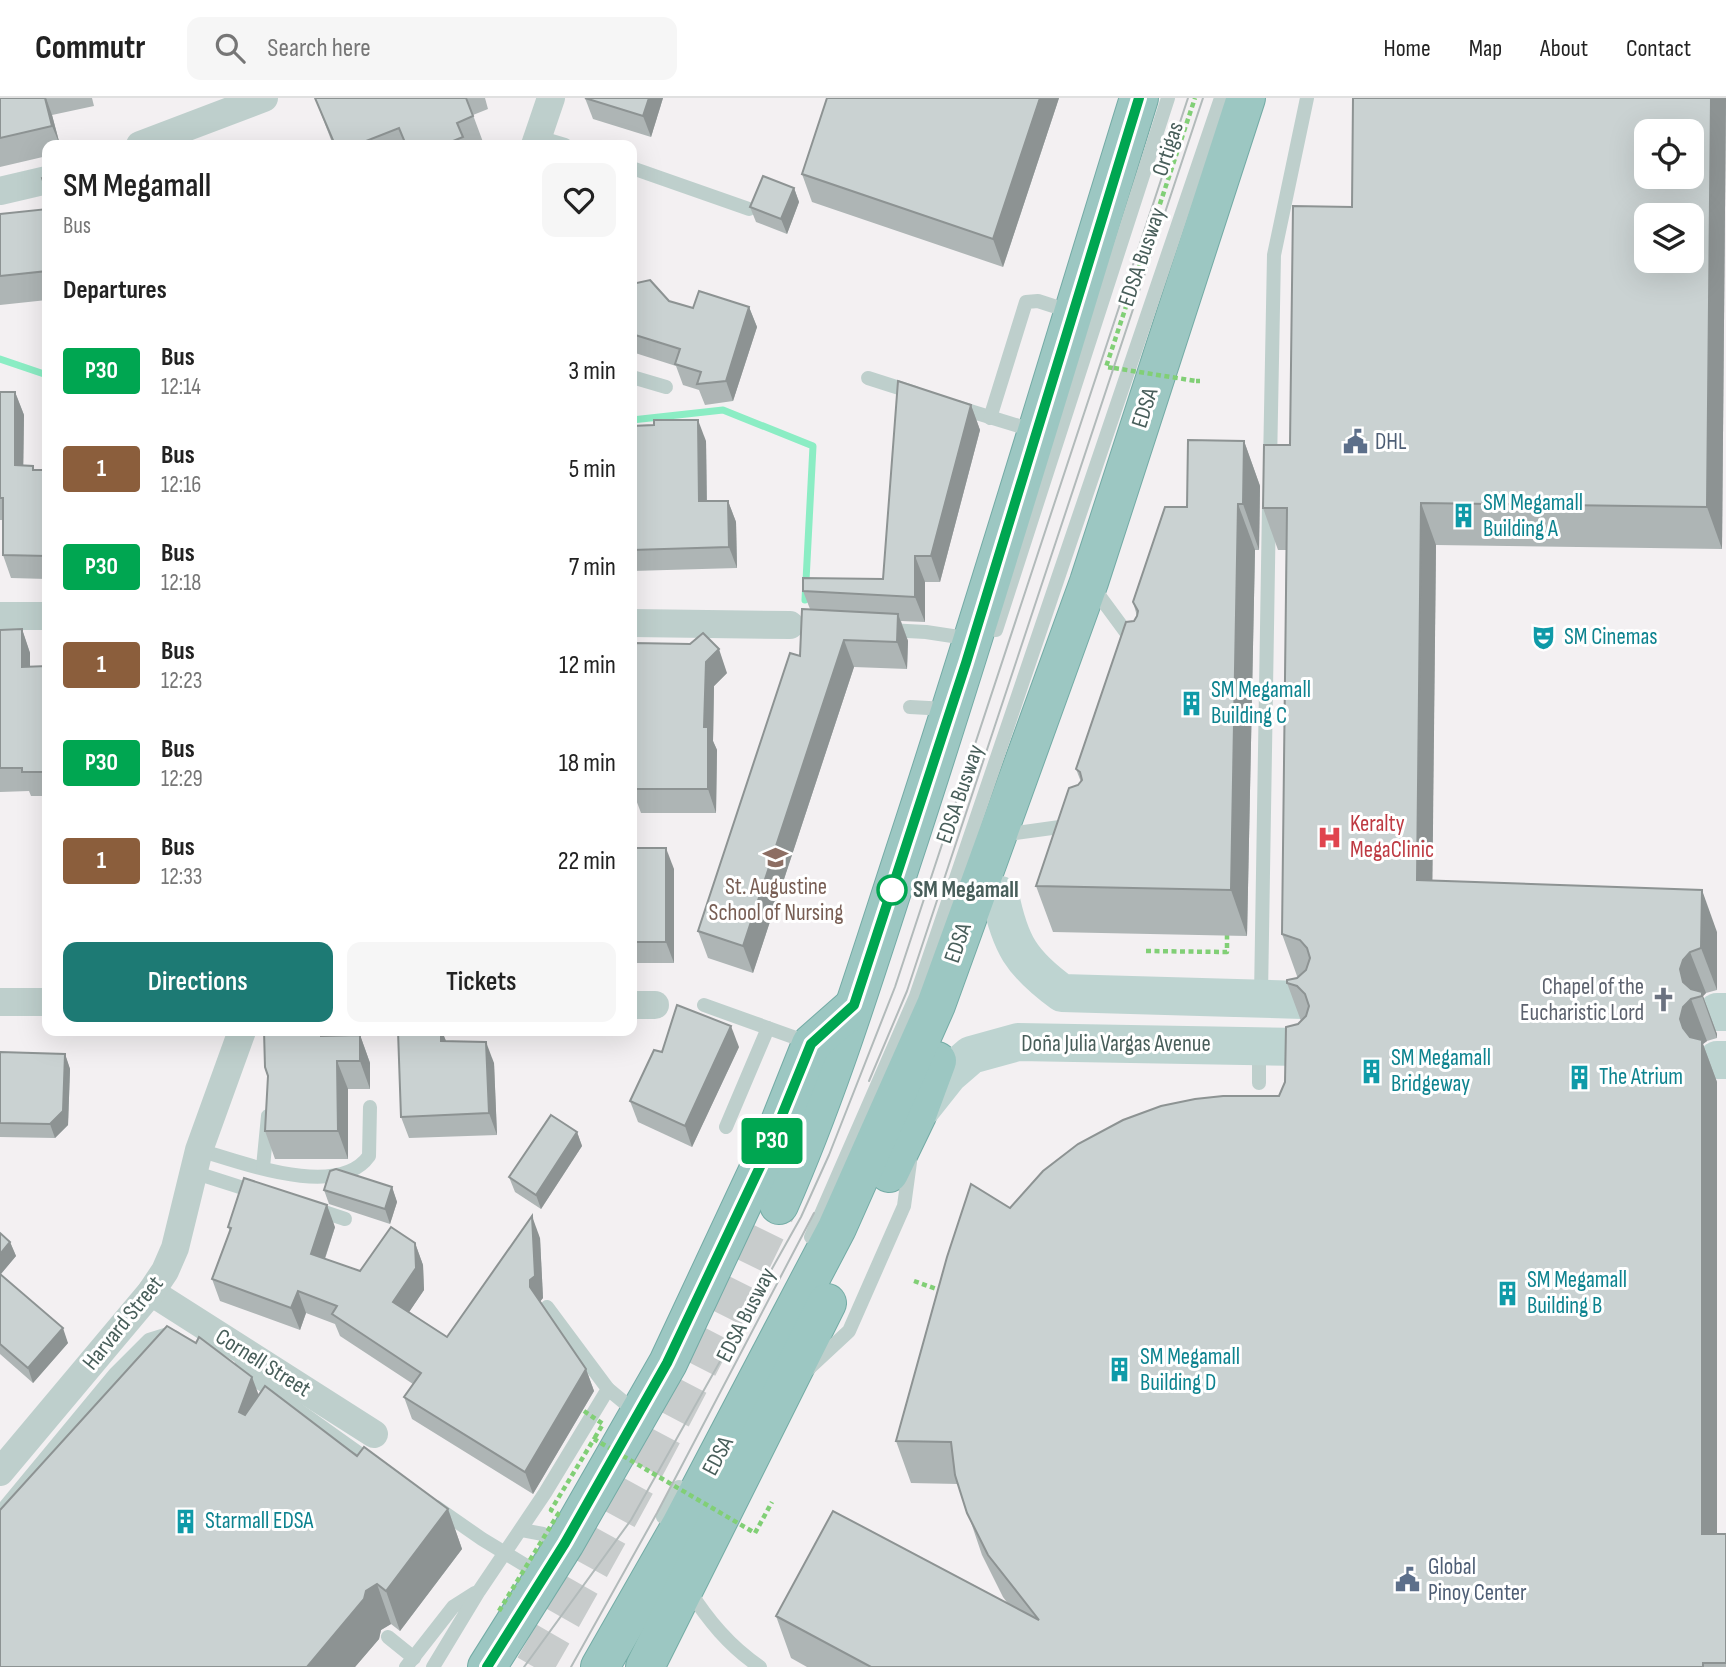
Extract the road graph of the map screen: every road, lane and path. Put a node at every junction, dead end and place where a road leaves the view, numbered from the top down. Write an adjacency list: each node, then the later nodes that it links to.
1 (264, 98): 10 (street)
2 (551, 98): 11 (street)
3 (1139, 98): 16 (highway)
4 (1168, 98): 32 (lane, EDSA Busway)
5 (1189, 98): 18 (path, Ortigas)
6 (1195, 98): 18 (path)
7 (1221, 98): 19 (lane, EDSA Busway)
8 (1246, 98): 26 (highway, EDSA)
9 (1307, 98): 42 (lane)
10 (153, 140)
11 (536, 140)
12 (637, 170): 15 (lane)
13 (42, 181): 14 (street)
14 (0, 191)
15 (749, 209)
16 (1073, 313): 24 (lane); 25 (highway)
17 (1119, 355): 19 (path)
18 (1107, 367): 19 (path)
19 (1121, 369): 22 (path, bridge); 63 (lane, EDSA Busway)
20 (637, 378): 23 (lane)
21 (868, 378): 24 (lane)
22 (1198, 381)
23 (666, 387)
24 (990, 418): 25 (lane)
25 (1036, 431): 32 (highway)
26 (1089, 582): 33 (lane); 37 (highway, EDSA)
27 (0, 616): 28 (street)
28 (42, 616)
29 (637, 623): 30 (street)
30 (797, 625)
31 (872, 629): 32 (lane)
32 (983, 639): 35 (highway)
33 (1146, 658)
34 (910, 707): 35 (lane)
35 (951, 709): 47 (highway)
36 (1089, 823): 37 (lane)
37 (996, 836): 38 (highway); 94 (highway, EDSA)
38 (1000, 895): 41 (main road); 55 (highway)
39 (1227, 935): 40 (path)
40 (1146, 951)
41 (1062, 993): 42 (main road, Doña Julia Vargas Avenue); 50 (main road)
42 (1261, 999): 43 (main road, Doña Julia Vargas Avenue)
43 (1303, 1000)
44 (0, 1002): 45 (street)
45 (42, 1002)
46 (704, 1005): 48 (lane)
47 (854, 1005): 51 (highway); 61 (highway)
48 (768, 1028): 51 (lane); 56 (lane)
49 (240, 1036): 57 (street, Harvard Street)
50 (1063, 1042): 52 (main road, Doña Julia Vargas Avenue); 55 (main road, Doña Julia Vargas Avenue)
51 (811, 1044): 72 (highway)
52 (1301, 1047)
53 (269, 1103): 58 (lane)
54 (370, 1107): 58 (lane)
55 (917, 1115): 86 (highway)
56 (726, 1127)
57 (196, 1161): 58 (lane); 59 (lane); 65 (street, Harvard Street)
58 (263, 1167)
59 (275, 1198)
60 (297, 1204): 62 (lane)
61 (779, 1205)
62 (345, 1219)
63 (806, 1246)
64 (914, 1280): 66 (path)
65 (151, 1292): 73 (street, Cornell Street); 77 (street, Harvard Street)
66 (950, 1294)
67 (547, 1307): 70 (lane)
68 (188, 1340): 80 (lane)
69 (229, 1361): 75 (lane)
70 (608, 1389): 72 (lane); 82 (lane)
71 (584, 1411): 74 (path, bridge)
72 (639, 1414): 83 (highway)
73 (374, 1434)
74 (594, 1439): 79 (path, bridge); 88 (path, bridge)
75 (382, 1470)
76 (689, 1471): 81 (lane)
77 (0, 1472)
78 (426, 1500): 84 (lane)
79 (772, 1503)
80 (0, 1513)
81 (663, 1517)
82 (522, 1530): 83 (lane); 84 (lane)
83 (565, 1543): 85 (highway)
84 (507, 1553): 85 (lane); 87 (lane)
85 (545, 1577): 93 (highway)
86 (686, 1586): 91 (highway); 95 (lane)
87 (480, 1591): 90 (lane); 92 (lane)
88 (499, 1611)
89 (388, 1637): 90 (lane)
90 (410, 1662)
91 (652, 1665)
92 (433, 1667)
93 (487, 1667)
94 (600, 1667)
95 (760, 1667)

